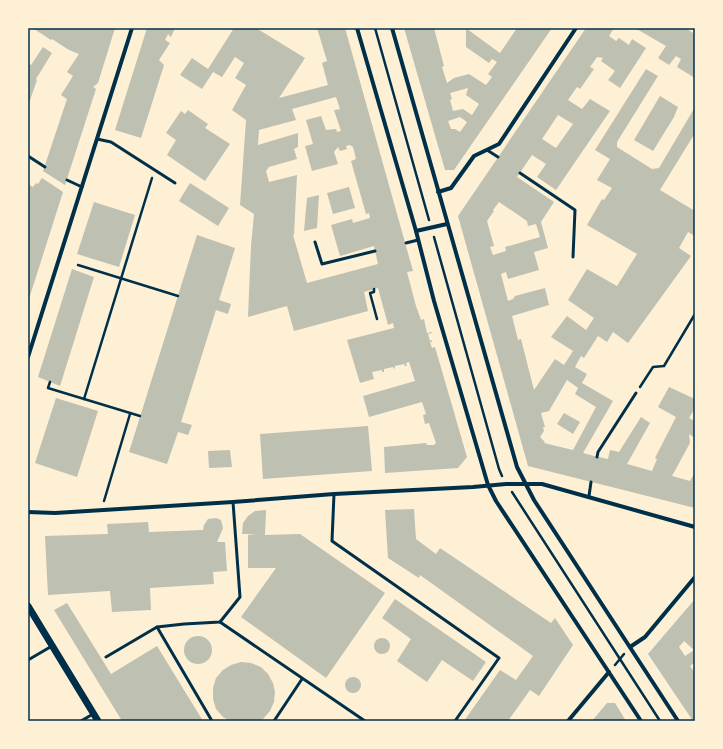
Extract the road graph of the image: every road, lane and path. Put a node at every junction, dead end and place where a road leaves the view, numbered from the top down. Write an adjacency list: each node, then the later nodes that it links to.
1 (132, 28): 5 (street)
2 (357, 28): 17 (street)
3 (392, 28): 15 (street)
4 (576, 28): 6 (street)
5 (97, 139): 10 (lane); 14 (street)
6 (488, 150): 8 (lane); 15 (street)
7 (28, 156): 9 (lane)
8 (498, 157)
9 (45, 167)
10 (154, 170): 13 (lane); 24 (path)
11 (520, 173): 22 (lane)
12 (67, 180): 14 (lane)
13 (175, 183)
14 (82, 187): 29 (street)
15 (438, 192): 16 (street)
16 (447, 224): 17 (street); 37 (street)
17 (416, 231): 18 (street)
18 (418, 240): 20 (lane); 38 (street)
19 (315, 242): 21 (lane)
20 (406, 243)
21 (375, 251)
22 (573, 258)
23 (78, 265): 24 (path)
24 (121, 278): 26 (path); 32 (path)
25 (374, 289): 28 (path)
26 (178, 296)
27 (695, 314): 31 (path)
28 (376, 319)
29 (28, 357)
30 (50, 382): 32 (path)
31 (636, 393): 35 (lane)
32 (84, 399): 33 (path)
33 (130, 414): 34 (path); 39 (path)
34 (140, 416)
35 (597, 456)
36 (591, 482): 41 (lane)
37 (524, 483): 38 (street); 41 (street); 50 (street)
38 (488, 485): 40 (street); 53 (street)
39 (107, 488)
40 (334, 494): 42 (street); 61 (lane)
41 (589, 496): 44 (street)
42 (233, 502): 43 (street); 47 (lane)
43 (28, 512)
44 (695, 527)
45 (695, 577): 50 (street)
46 (28, 606): 49 (street)
47 (220, 622): 48 (lane); 54 (lane)
48 (157, 627): 51 (lane); 58 (lane)
49 (52, 646): 52 (lane); 55 (street)
50 (630, 647): 53 (path); 64 (street)
51 (106, 657)
52 (28, 660)
53 (609, 672): 62 (street); 63 (street)
54 (302, 679): 59 (lane); 60 (lane)
55 (94, 714): 56 (lane); 57 (street)
56 (81, 721)
57 (98, 721)
58 (212, 721)
59 (274, 721)
60 (365, 721)
61 (455, 721)
62 (568, 721)
63 (640, 721)
64 (678, 721)

